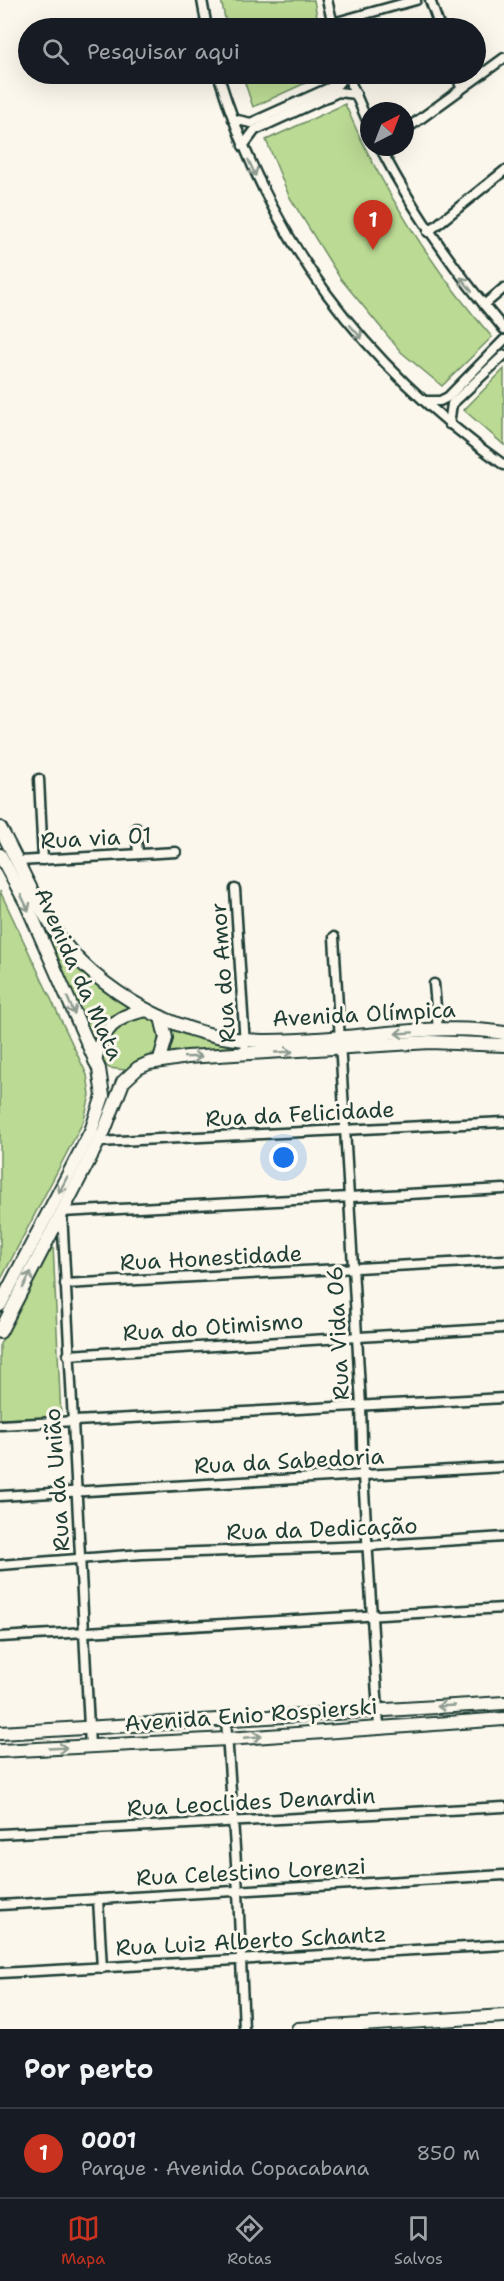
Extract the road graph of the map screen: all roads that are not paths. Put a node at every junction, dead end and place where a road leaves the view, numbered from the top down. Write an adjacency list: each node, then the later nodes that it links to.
1 (202, 0): 5 (street)
2 (327, 0): 6 (street)
3 (416, 0): 7 (street)
4 (430, 0): 8 (street)
5 (205, 18)
6 (332, 18)
7 (360, 18)
8 (436, 18)
9 (504, 58): 10 (street)
10 (486, 70)
11 (221, 84): 19 (street)
12 (338, 84): 19 (street)
13 (352, 84): 17 (street)
14 (460, 84): 16 (street)
15 (465, 84): 16 (street)
16 (461, 87): 20 (street)
17 (356, 94): 18 (street); 21 (street)
18 (360, 103)
19 (232, 119): 21 (street)
20 (414, 123)
21 (243, 146): 30 (street, one-way to 30)
22 (385, 156): 24 (street)
23 (504, 171): 24 (street)
24 (428, 232): 26 (street, one-way to 24)
25 (504, 288): 26 (street)
26 (484, 305): 27 (street)
27 (504, 329)
28 (504, 340): 30 (street)
29 (504, 354): 31 (street)
30 (424, 401): 31 (street)
31 (449, 424): 32 (street)
32 (504, 465)
33 (39, 779): 39 (street)
34 (0, 828): 40 (street, Avenida da Mata)
35 (136, 828): 37 (street)
36 (176, 852): 37 (street, Rua via 01)
37 (138, 854): 39 (street, Rua via 01)
38 (0, 855): 55 (street, Avenida da Mata, one-way to 55)
39 (43, 860): 40 (street, Rua via 01)
40 (19, 861): 44 (street, Avenida da Mata)
41 (236, 889): 49 (street, Rua do Amor)
42 (334, 938): 50 (street, Rua Vida 06)
43 (434, 984): 46 (street)
44 (147, 1010): 45 (street, Avenida da Mata); 55 (street)
45 (161, 1017): 48 (street, Avenida da Mata); 54 (street)
46 (438, 1030): 47 (street, Avenida Olímpica); 50 (street, Avenida Olímpica, one-way to 50)
47 (504, 1034)
48 (226, 1037): 49 (street, Avenida Olímpica)
49 (245, 1040): 50 (street, Avenida Olímpica); 52 (street, Rua do Amor)
50 (340, 1043): 51 (street, Avenida Olímpica); 52 (street, Avenida Olímpica, one-way to 50); 58 (street, Rua Vida 06)
51 (504, 1045)
52 (246, 1055): 53 (street, Avenida Olímpica)
53 (228, 1056): 54 (street, Avenida da Mata, one-way to 53)
54 (160, 1059): 56 (street, Avenida da Mata)
55 (97, 1065): 56 (street); 66 (street, Avenida da Mata, one-way to 66)
56 (127, 1077): 59 (street, Avenida da Mata)
57 (504, 1122): 58 (street, Rua da Felicidade)
58 (345, 1131): 59 (street, Rua da Felicidade); 61 (street, Rua Vida 06)
59 (98, 1142): 62 (street, Avenida da Mata)
60 (504, 1189): 61 (street)
61 (349, 1197): 62 (street); 64 (street, Rua Vida 06)
62 (64, 1213): 65 (street, Rua da União); 68 (street, Avenida da Mata, one-way to 62)
63 (504, 1260): 64 (street, Rua Honestidade)
64 (352, 1268): 65 (street, Rua Honestidade); 69 (street, Rua Vida 06)
65 (64, 1284): 70 (street, Rua da União)
66 (0, 1305)
67 (504, 1328): 69 (street, Rua do Otimismo)
68 (0, 1332)
69 (355, 1336): 70 (street, Rua do Otimismo); 72 (street, Rua Vida 06)
70 (68, 1355): 73 (street, Rua da União)
71 (504, 1398): 72 (street)
72 (361, 1406): 73 (street); 76 (street, Rua Vida 06)
73 (71, 1421): 74 (street); 77 (street, Rua da União)
74 (0, 1425)
75 (504, 1467): 76 (street, Rua da Sabedoria)
76 (363, 1476): 77 (street, Rua da Sabedoria); 80 (street, Rua Vida 06)
77 (75, 1491): 78 (street, Rua da Sabedoria); 81 (street, Rua da União)
78 (0, 1496)
79 (504, 1537): 80 (street, Rua da Dedicação)
80 (367, 1546): 81 (street, Rua da Dedicação); 84 (street, Rua Vida 06)
81 (81, 1561): 82 (street, Rua da Dedicação); 85 (street, Rua da União)
82 (0, 1565)
83 (504, 1608): 84 (street)
84 (372, 1616): 85 (street); 88 (street, Rua Vida 06)
85 (84, 1633): 86 (street); 93 (street, Rua da União)
86 (0, 1637)
87 (503, 1703): 88 (street, Avenida Enio Rospierski, one-way to 88); 89 (street)
88 (379, 1710): 90 (street, Avenida Enio Rospierski); 92 (street, Rua Vida 06)
89 (504, 1719): 91 (street); 92 (street, Avenida Enio Rospierski)
90 (226, 1720): 93 (street, Avenida Enio Rospierski); 95 (street)
91 (504, 1726)
92 (379, 1727): 95 (street, Avenida Enio Rospierski, one-way to 92)
93 (89, 1729): 94 (street, Avenida Enio Rospierski); 96 (street, Rua da União)
94 (0, 1733)
95 (227, 1739): 96 (street, Avenida Enio Rospierski); 99 (street)
96 (90, 1746): 97 (street, Avenida Enio Rospierski, one-way to 96)
97 (0, 1751)
98 (504, 1807): 99 (street, Rua Leoclides Denardin)
99 (234, 1821): 100 (street, Rua Leoclides Denardin); 102 (street)
100 (0, 1834)
101 (504, 1875): 102 (street, Rua Celestino Lorenzi)
102 (238, 1891): 103 (street, Rua Celestino Lorenzi); 106 (street)
103 (98, 1899): 104 (street, Rua Celestino Lorenzi); 107 (street)
104 (0, 1905)
105 (504, 1944): 106 (street, Rua Luiz Alberto Schantz)
106 (241, 1960): 107 (street, Rua Luiz Alberto Schantz); 111 (street)
107 (102, 1968): 108 (street, Rua Luiz Alberto Schantz)
108 (0, 1973)
109 (504, 2016): 110 (street)
110 (452, 2025): 112 (street)
111 (244, 2029)
112 (298, 2029)

